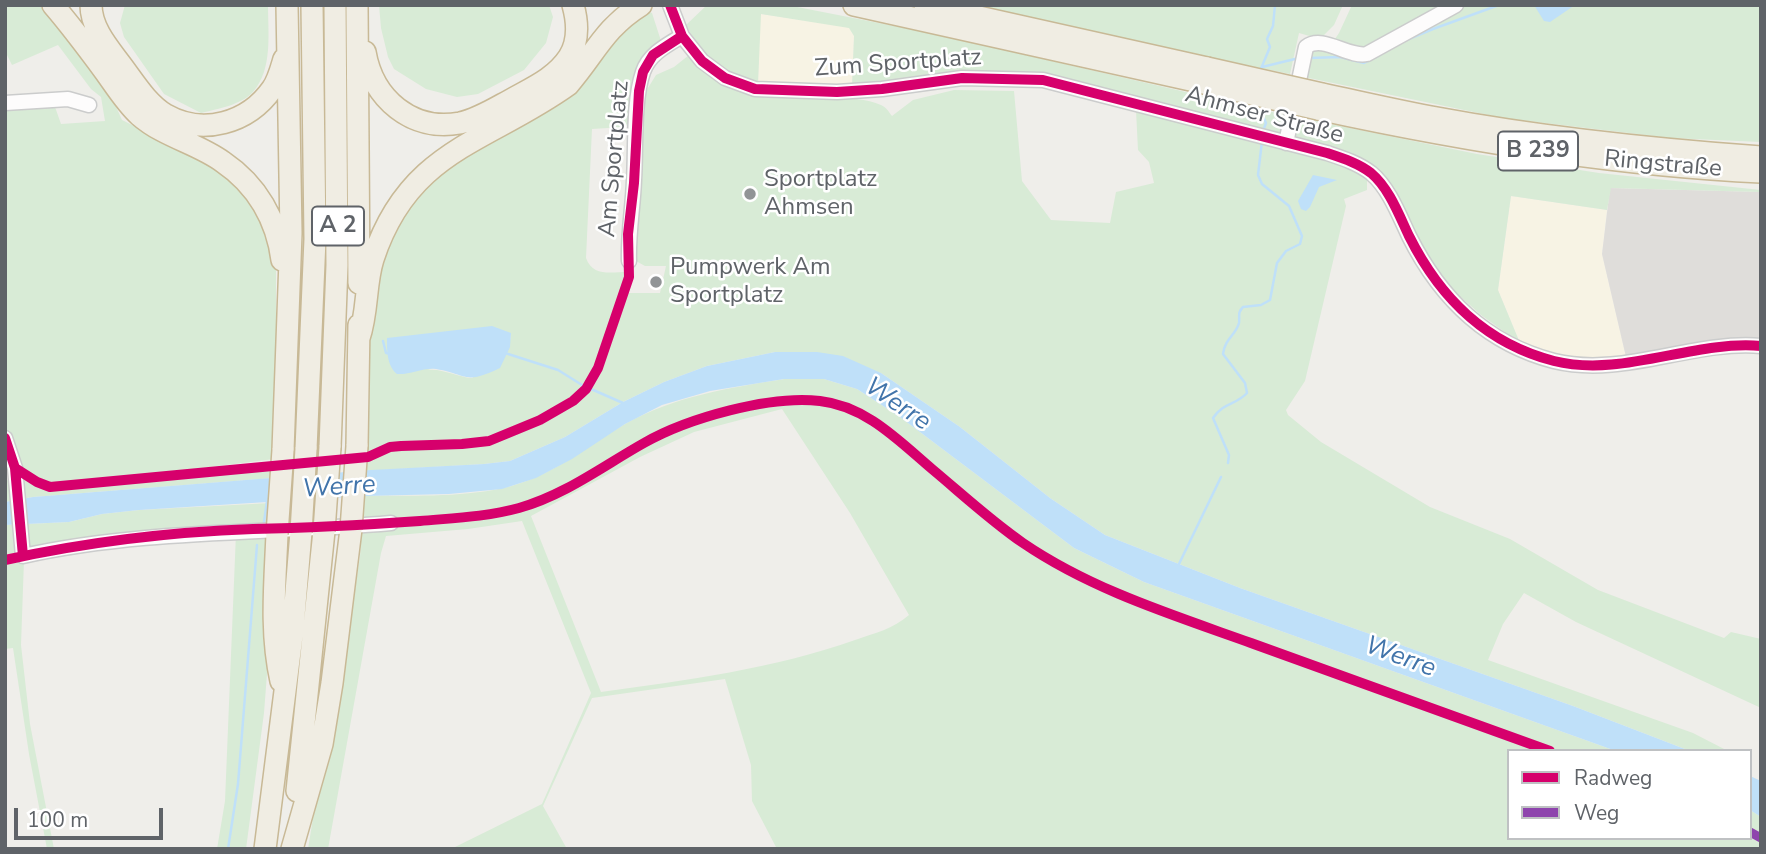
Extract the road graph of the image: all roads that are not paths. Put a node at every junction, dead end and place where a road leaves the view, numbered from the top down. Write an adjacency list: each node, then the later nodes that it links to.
1 (53, 5): 24 (highway)
2 (91, 5): 14 (highway)
3 (287, 5): 14 (highway)
4 (312, 5): 29 (highway, A 2, bridge)
5 (335, 5): 31 (highway, A 2, bridge)
6 (573, 5): 12 (highway)
7 (641, 5): 25 (highway)
8 (670, 5): 13 (street, Zum Sportplatz)
9 (853, 5): 15 (highway, B 239)
10 (925, 5): 15 (highway, B 239)
11 (1456, 5): 20 (street, Ahmser Straße)
12 (357, 9): 25 (highway)
13 (682, 36): 16 (street, Zum Sportplatz); 23 (street, Am Sportplatz)
14 (288, 44): 24 (highway)
15 (1080, 47): 17 (highway, B 239, bridge)
16 (1043, 80): 20 (street, Ahmser Straße)
17 (1320, 102): 21 (highway, Ringstraße / B 239); 22 (highway, Ringstraße / B 239)
18 (5, 103): 19 (street)
19 (89, 105)
20 (1282, 142): 26 (street, Ahmser Straße)
21 (1761, 157)
22 (1761, 172)
23 (629, 261)
24 (289, 305): 29 (highway, bridge)
25 (359, 338): 31 (highway, bridge)
26 (1761, 346)
27 (5, 438): 28 (street)
28 (391, 523)
29 (284, 695): 30 (highway, A 2)
30 (265, 849)
31 (290, 849)

